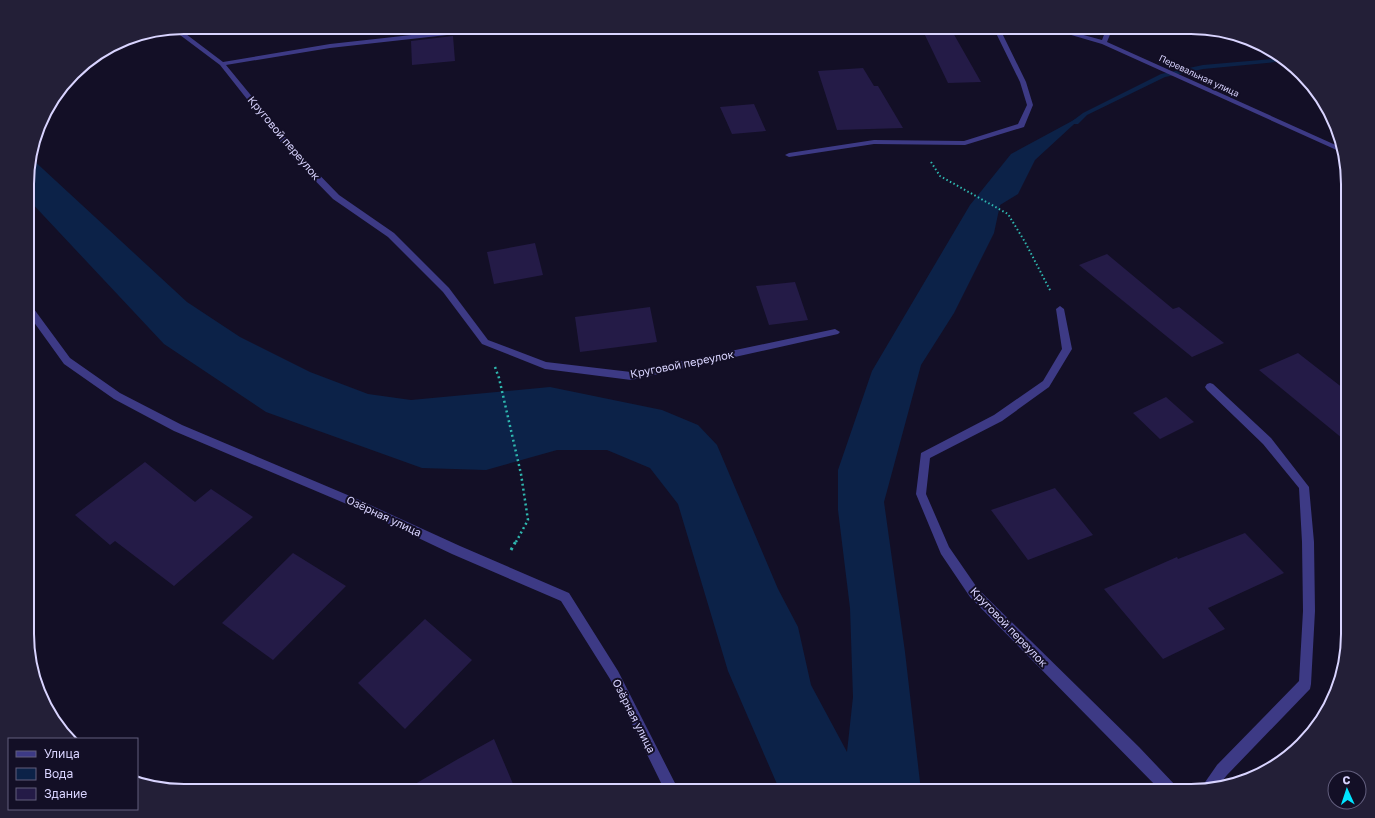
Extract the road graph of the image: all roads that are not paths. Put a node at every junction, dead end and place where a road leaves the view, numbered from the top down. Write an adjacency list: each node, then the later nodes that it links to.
1 (182, 34): 7 (street)
2 (438, 34): 7 (street)
3 (1000, 34): 9 (street)
4 (1072, 34): 6 (street, Перевальная улица)
5 (1107, 34): 6 (street)
6 (1104, 43): 8 (street, Перевальная улица)
7 (222, 64): 12 (street, Круговой переулок)
8 (1337, 149)
9 (788, 156)
10 (1060, 309): 16 (street, Круговой переулок)
11 (34, 316): 15 (street, Озёрная улица)
12 (835, 332)
13 (1210, 387): 14 (street)
14 (1212, 783)
15 (668, 784)
16 (1164, 784)

